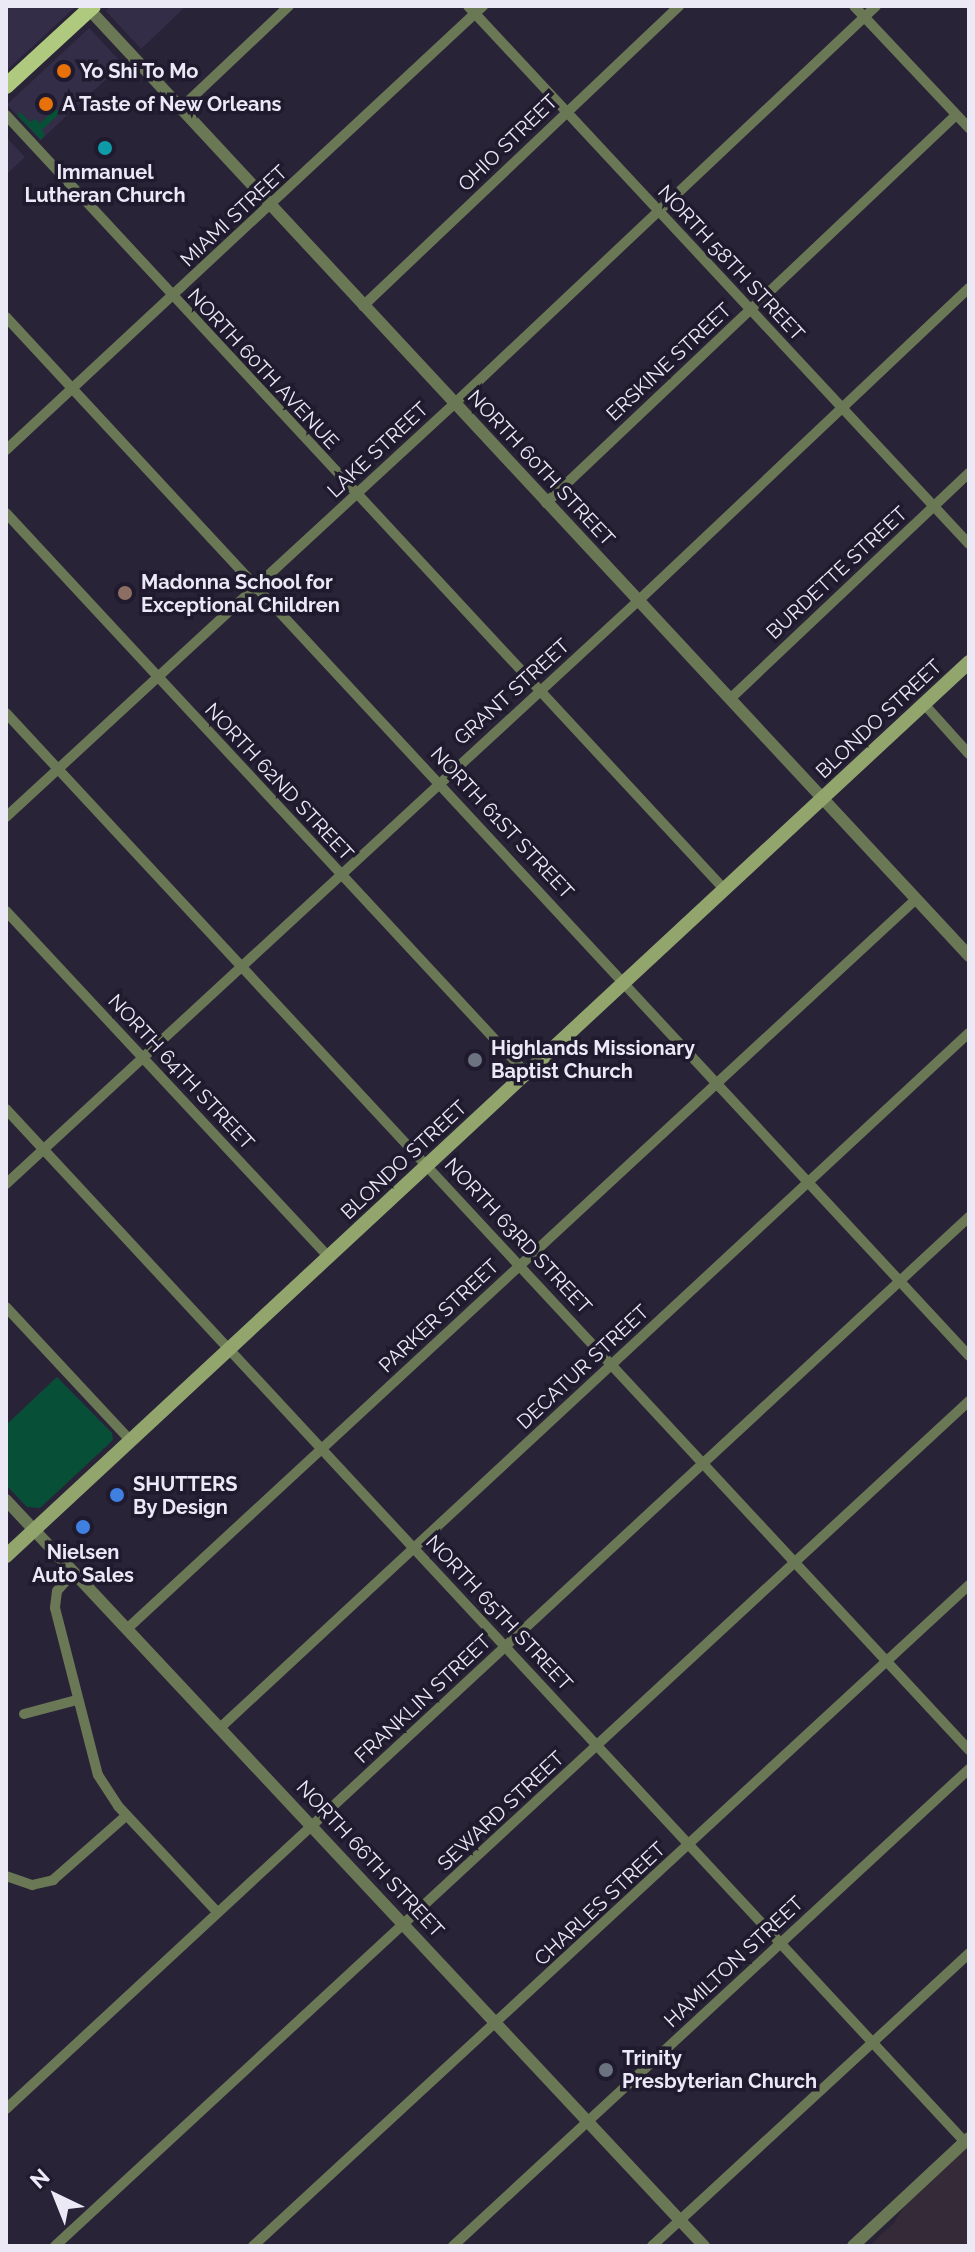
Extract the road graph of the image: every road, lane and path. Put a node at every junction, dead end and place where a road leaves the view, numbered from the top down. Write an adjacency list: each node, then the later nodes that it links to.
1 (289, 6): 9 (street)
2 (679, 6): 10 (street, OHIO STREET)
3 (854, 6): 7 (street)
4 (876, 6): 7 (street, LAKE STREET)
5 (89, 7): 8 (main road); 9 (street, NORTH 60TH STREET)
6 (475, 9): 10 (street, NORTH 58TH STREET); 14 (street, MIAMI STREET)
7 (864, 17): 12 (street); 15 (street, LAKE STREET)
8 (6, 86)
9 (180, 109): 14 (street, NORTH 60TH STREET)
10 (566, 112): 15 (street, NORTH 58TH STREET); 18 (street, OHIO STREET)
11 (6, 115): 17 (street, NORTH 60TH AVENUE)
12 (956, 115): 13 (street); 19 (street, ERSKINE STREET)
13 (969, 128)
14 (271, 207): 17 (street, MIAMI STREET); 18 (street, NORTH 60TH STREET)
15 (659, 211): 19 (street, NORTH 58TH STREET); 22 (street, LAKE STREET)
16 (969, 288): 23 (street, GRANT STREET)
17 (172, 297): 21 (street, MIAMI STREET); 26 (street, NORTH 60TH AVENUE)
18 (363, 306): 22 (street, NORTH 60TH STREET)
19 (750, 310): 23 (street, NORTH 58TH STREET); 27 (street, ERSKINE STREET)
20 (6, 317): 21 (street, NORTH 61ST STREET)
21 (73, 389): 24 (street, MIAMI STREET); 31 (street, NORTH 61ST STREET)
22 (454, 404): 26 (street, LAKE STREET); 27 (street, NORTH 60TH STREET)
23 (842, 408): 28 (street, NORTH 58TH STREET); 32 (street, GRANT STREET)
24 (6, 450)
25 (969, 473): 28 (street, BURDETTE STREET)
26 (356, 495): 31 (street, LAKE STREET); 35 (street, NORTH 60TH AVENUE)
27 (546, 503): 32 (street, NORTH 60TH STREET)
28 (934, 506): 30 (street, NORTH 58TH STREET); 36 (street, BURDETTE STREET)
29 (6, 513): 34 (street, NORTH 62ND STREET)
30 (969, 544)
31 (256, 586): 34 (street, LAKE STREET); 41 (street, NORTH 61ST STREET)
32 (638, 601): 35 (street, GRANT STREET); 36 (street, NORTH 60TH STREET)
33 (969, 662): 37 (main road, BLONDO STREET)
34 (157, 678): 40 (street, LAKE STREET); 44 (street, NORTH 62ND STREET)
35 (539, 692): 41 (street, GRANT STREET); 45 (street, NORTH 60TH AVENUE)
36 (730, 699): 42 (street, NORTH 60TH STREET)
37 (924, 704): 39 (street); 42 (main road, BLONDO STREET)
38 (6, 713): 40 (street, NORTH 63RD STREET)
39 (969, 754)
40 (58, 769): 43 (street, LAKE STREET); 49 (street, NORTH 63RD STREET)
41 (440, 783): 44 (street, GRANT STREET); 50 (street, NORTH 61ST STREET)
42 (823, 799): 45 (main road, BLONDO STREET); 46 (street, NORTH 60TH STREET)
43 (6, 817)
44 (341, 874): 49 (street, GRANT STREET); 53 (street, NORTH 62ND STREET)
45 (725, 890): 50 (main road, BLONDO STREET)
46 (916, 899): 48 (street, NORTH 60TH STREET); 54 (street, PARKER STREET)
47 (6, 911): 52 (street, NORTH 64TH STREET)
48 (969, 956)
49 (242, 966): 52 (street, GRANT STREET); 57 (street, NORTH 63RD STREET)
50 (625, 983): 53 (main road, BLONDO STREET); 54 (street, NORTH 61ST STREET)
51 (969, 1033): 58 (street, DECATUR STREET)
52 (143, 1058): 56 (street, GRANT STREET); 61 (street, NORTH 64TH STREET)
53 (527, 1074): 57 (main road, BLONDO STREET)
54 (716, 1083): 58 (street, NORTH 61ST STREET); 62 (street, PARKER STREET)
55 (6, 1109): 56 (street, NORTH 65TH STREET)
56 (44, 1149): 59 (street, GRANT STREET); 65 (street, NORTH 65TH STREET)
57 (428, 1166): 61 (main road, BLONDO STREET); 62 (street, NORTH 63RD STREET)
58 (807, 1182): 63 (street, NORTH 61ST STREET); 67 (street, DECATUR STREET)
59 (6, 1184)
60 (969, 1217): 63 (street, FRANKLIN STREET)
61 (329, 1257): 65 (main road, BLONDO STREET)
62 (520, 1265): 67 (street, NORTH 63RD STREET); 70 (street, PARKER STREET)
63 (900, 1281): 66 (street, NORTH 61ST STREET); 71 (street, FRANKLIN STREET)
64 (6, 1307): 69 (street)
65 (230, 1349): 69 (main road, BLONDO STREET); 70 (street, NORTH 65TH STREET)
66 (969, 1356)
67 (612, 1364): 71 (street, NORTH 63RD STREET); 74 (street, DECATUR STREET)
68 (969, 1401): 76 (street, SEWARD STREET)
69 (131, 1441): 73 (main road, BLONDO STREET)
70 (322, 1449): 74 (street, NORTH 65TH STREET); 79 (street, PARKER STREET)
71 (704, 1463): 76 (street, NORTH 63RD STREET); 80 (street, FRANKLIN STREET)
72 (6, 1500): 73 (street, NORTH 66TH STREET)
73 (34, 1530): 75 (main road, BLONDO STREET); 77 (street, NORTH 66TH STREET)
74 (414, 1548): 80 (street, NORTH 65TH STREET); 84 (street, DECATUR STREET)
75 (6, 1556)
76 (795, 1562): 81 (street, NORTH 63RD STREET); 85 (street, SEWARD STREET)
77 (74, 1572): 79 (street, NORTH 66TH STREET); 82 (street)
78 (969, 1585): 81 (street, CHARLES STREET)
79 (128, 1628): 84 (street, NORTH 66TH STREET)
80 (506, 1647): 85 (street, NORTH 65TH STREET); 89 (street, FRANKLIN STREET)
81 (887, 1661): 86 (street, NORTH 63RD STREET); 90 (street, CHARLES STREET)
82 (77, 1700): 83 (street); 88 (street)
83 (24, 1714)
84 (221, 1727): 89 (street, NORTH 66TH STREET)
85 (598, 1746): 90 (street, NORTH 65TH STREET); 93 (street, SEWARD STREET)
86 (969, 1750)
87 (969, 1769): 94 (street, HAMILTON STREET)
88 (127, 1815): 91 (street); 92 (street)
89 (312, 1826): 92 (street, FRANKLIN STREET); 93 (street, NORTH 66TH STREET)
90 (690, 1845): 94 (street, NORTH 65TH STREET); 96 (street, CHARLES STREET)
91 (6, 1876)
92 (218, 1913): 98 (street, FRANKLIN STREET)
93 (404, 1925): 96 (street, NORTH 66TH STREET); 102 (street, SEWARD STREET)
94 (781, 1944): 97 (street, NORTH 65TH STREET); 99 (street, HAMILTON STREET)
95 (969, 1953): 97 (street)
96 (496, 2023): 99 (street, NORTH 66TH STREET); 103 (street, CHARLES STREET)
97 (873, 2042): 100 (street, NORTH 65TH STREET); 101 (street)
98 (6, 2109)
99 (588, 2122): 101 (street, NORTH 66TH STREET); 104 (street, HAMILTON STREET)
100 (967, 2140): 107 (street)
101 (680, 2220): 105 (street); 106 (street, NORTH 66TH STREET)
102 (55, 2246)
103 (253, 2246)
104 (453, 2246)
105 (652, 2246)
106 (704, 2246)
107 (853, 2246)

